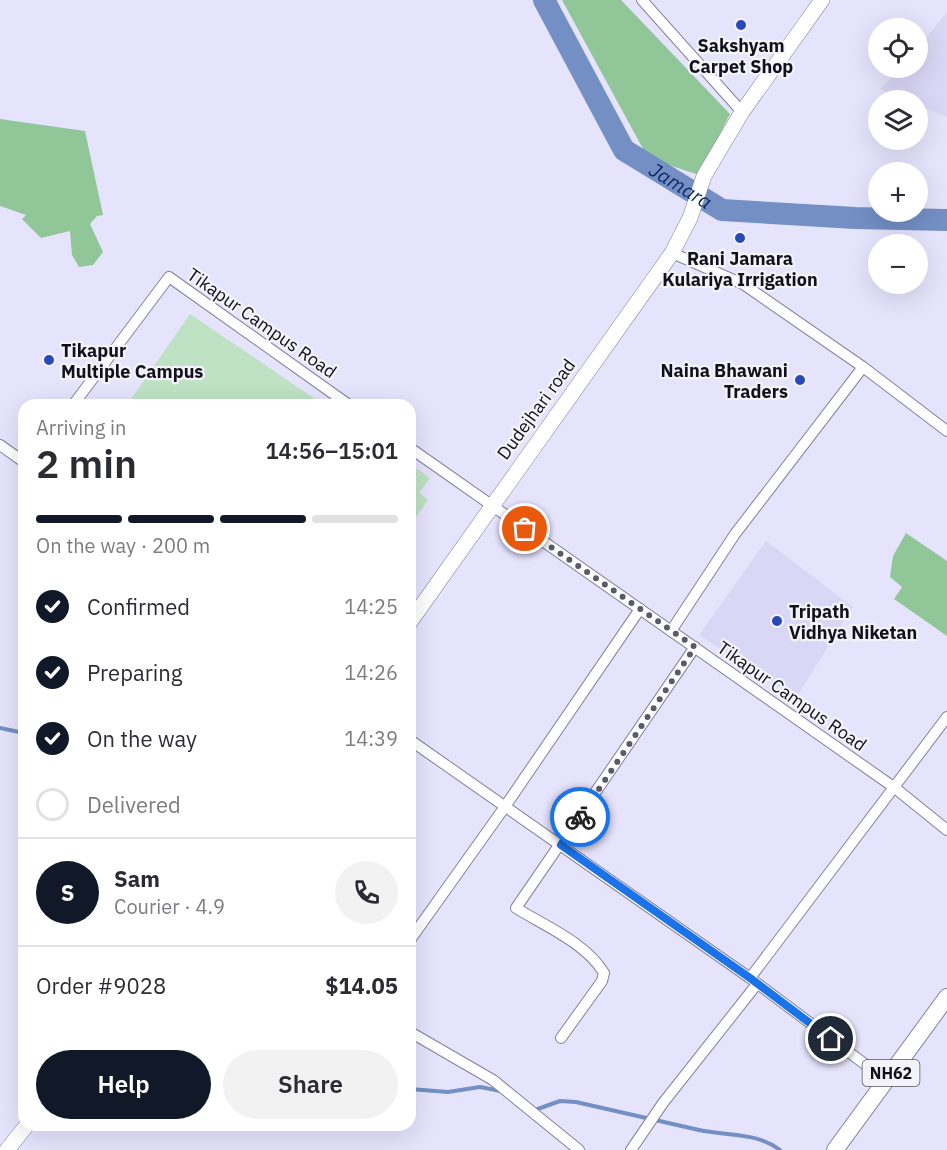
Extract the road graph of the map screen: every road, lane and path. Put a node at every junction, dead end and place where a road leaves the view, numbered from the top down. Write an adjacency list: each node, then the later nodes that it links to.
1 (642, 0): 3 (street)
2 (822, 0): 3 (street, Dudejhari road)
3 (742, 112): 4 (street, Dudejhari road)
4 (672, 253): 5 (street); 12 (street, Dudejhari road)
5 (863, 367): 8 (street); 15 (street)
6 (78, 399): 7 (street, Tikapur Campus Road)
7 (341, 399)
8 (947, 431)
9 (0, 445): 11 (street)
10 (416, 452): 12 (street, Tikapur Campus Road)
11 (18, 458)
12 (491, 506): 13 (street, Tikapur Campus Road); 14 (street, Dudejhari road)
13 (640, 609): 15 (street, Tikapur Campus Road); 20 (street)
14 (416, 613)
15 (671, 631): 16 (street, Tikapur Campus Road)
16 (695, 647): 19 (street, Tikapur Campus Road); 22 (street)
17 (947, 717): 19 (street)
18 (416, 744): 20 (street)
19 (895, 788): 21 (street, Tikapur Campus Road); 24 (street)
20 (504, 808): 22 (street); 23 (street)
21 (947, 830)
22 (561, 845): 24 (street); 27 (street)
23 (416, 932)
24 (753, 981): 28 (street); 32 (street)
25 (947, 997): 28 (main road, NH62)
26 (416, 1035): 31 (street)
27 (561, 1038)
28 (886, 1080): 33 (main road, NH62)
29 (22, 1131): 30 (street)
30 (7, 1150)
31 (579, 1150)
32 (630, 1150)
33 (836, 1150)

